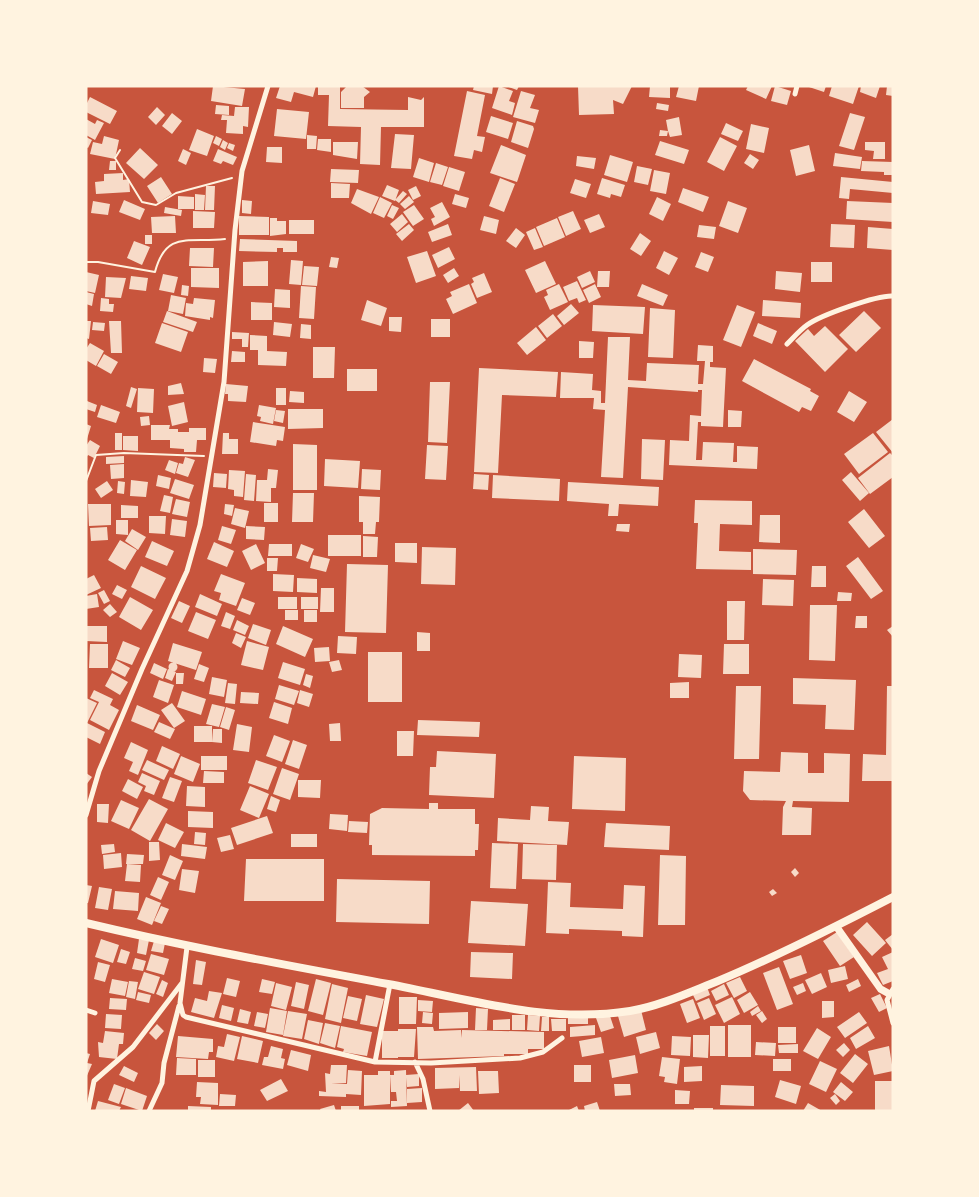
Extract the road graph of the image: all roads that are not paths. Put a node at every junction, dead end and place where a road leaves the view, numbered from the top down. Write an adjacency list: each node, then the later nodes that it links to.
1 (268, 86): 6 (street)
2 (797, 86): 3 (street)
3 (794, 94)
4 (893, 296): 5 (street)
5 (787, 344)
6 (86, 815)
7 (893, 897): 11 (street)
8 (86, 923): 9 (street)
9 (187, 947): 10 (street); 11 (street)
10 (182, 982): 13 (street); 20 (street)
11 (390, 984): 18 (street)
12 (891, 992): 12 (street); 16 (street)
13 (180, 1004): 18 (street); 21 (street)
14 (86, 1010): 15 (street)
15 (95, 1013)
16 (893, 1023)
17 (562, 1038): 19 (street)
18 (375, 1062): 19 (street)
19 (416, 1062): 22 (street)
20 (88, 1111)
21 (149, 1111)
22 (430, 1111)

